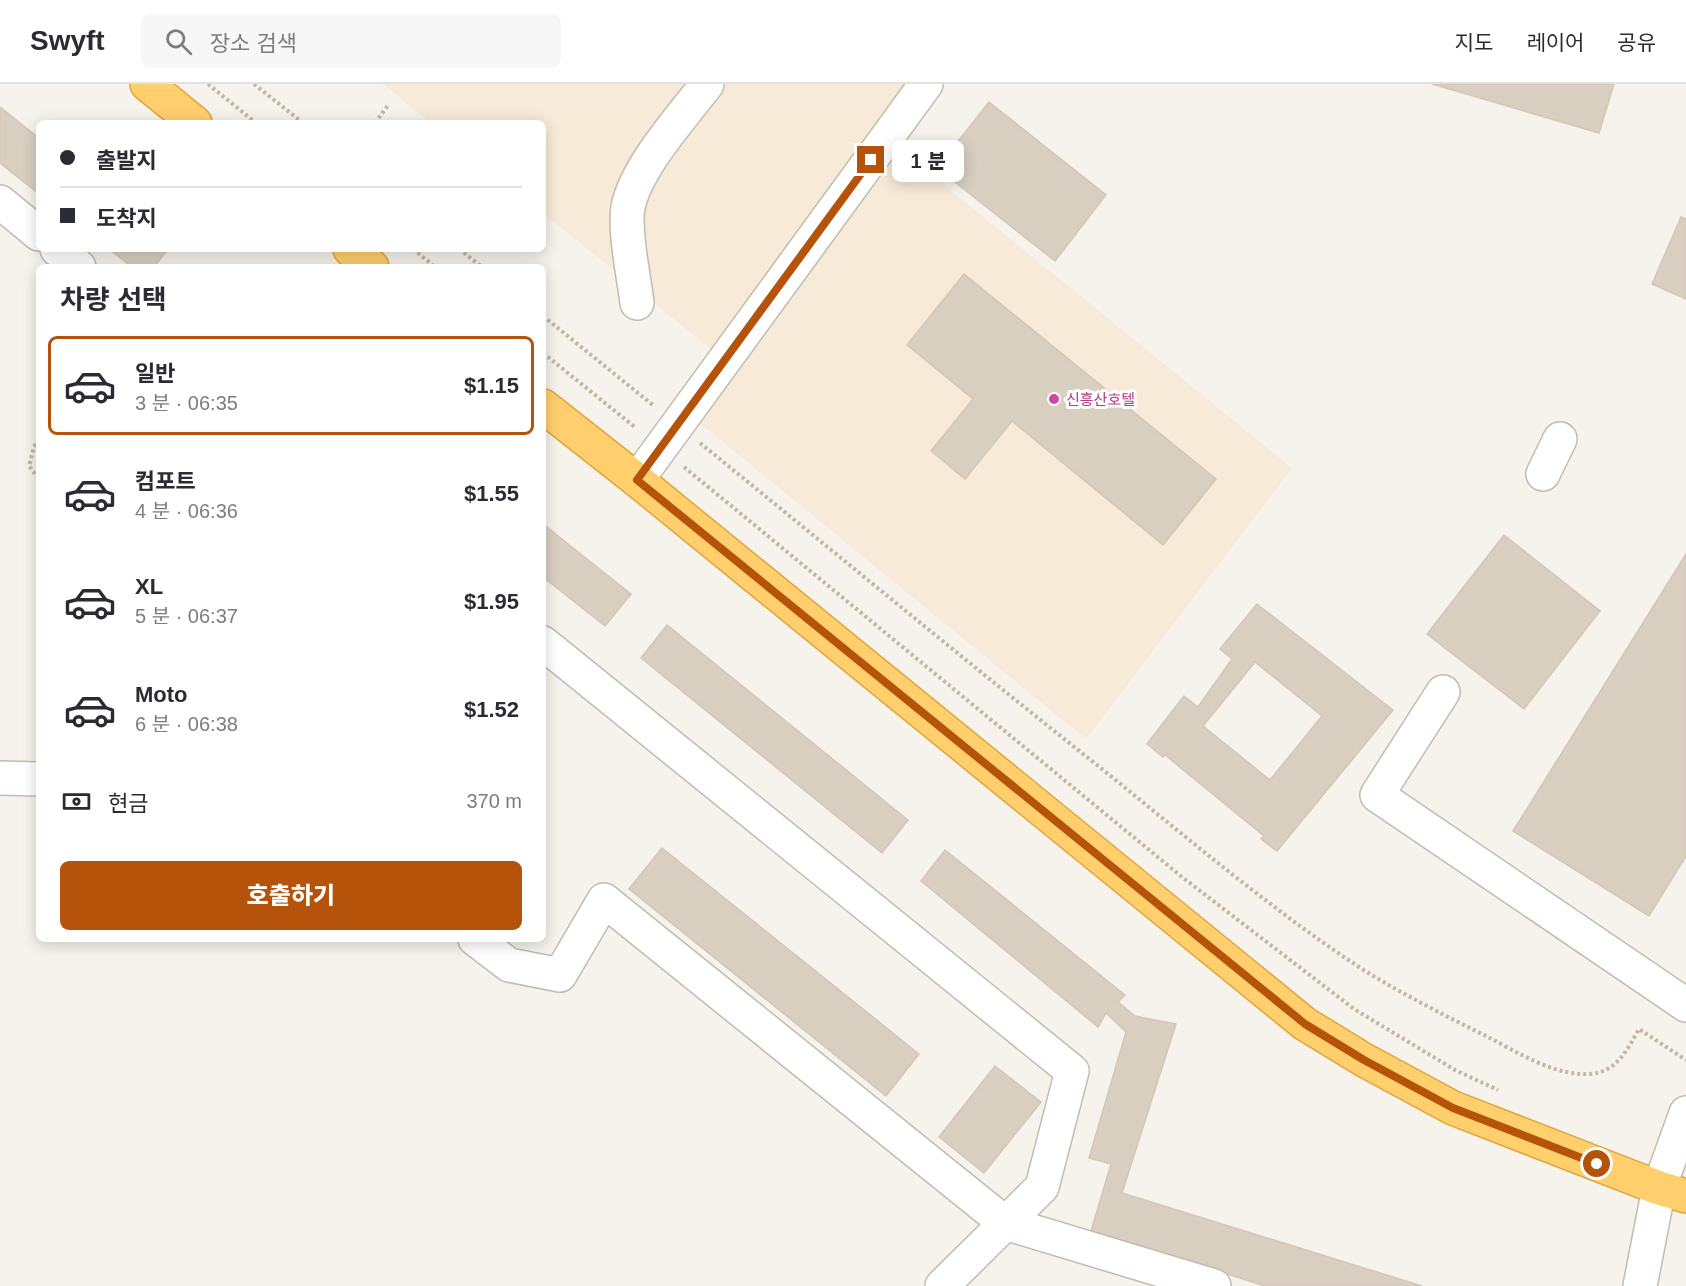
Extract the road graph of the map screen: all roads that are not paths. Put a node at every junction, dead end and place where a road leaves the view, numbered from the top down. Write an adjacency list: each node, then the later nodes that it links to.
1 (147, 84): 4 (highway)
2 (707, 84): 11 (street)
3 (926, 84): 15 (street)
4 (191, 120)
5 (0, 202): 6 (street)
6 (36, 232)
7 (61, 252): 9 (street)
8 (354, 252): 10 (highway)
9 (75, 264)
10 (368, 264)
11 (637, 303)
12 (546, 408): 15 (highway)
13 (1560, 439): 14 (street)
14 (1543, 474)
15 (637, 480): 23 (highway)
16 (546, 645): 24 (street)
17 (1443, 692): 21 (street)
18 (0, 778): 19 (street)
19 (36, 779)
20 (479, 942): 24 (street)
21 (1686, 1005)
22 (1686, 1113): 23 (street)
23 (1672, 1192): 27 (street)
24 (1005, 1223): 25 (street); 26 (street)
25 (942, 1286)
26 (1214, 1286)
27 (1640, 1286)

